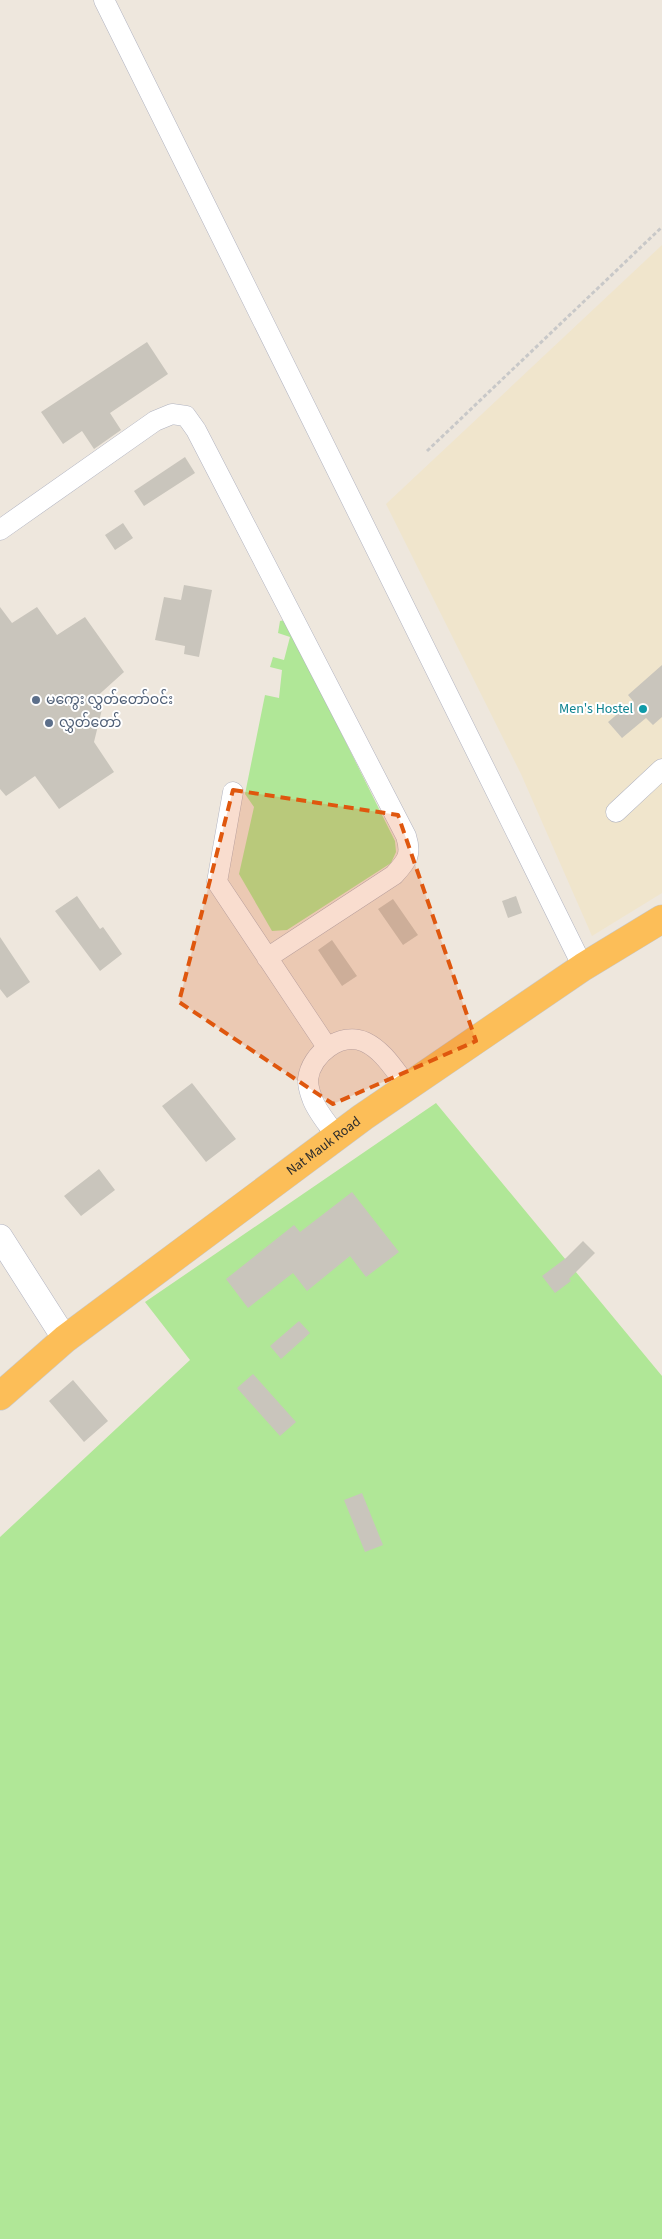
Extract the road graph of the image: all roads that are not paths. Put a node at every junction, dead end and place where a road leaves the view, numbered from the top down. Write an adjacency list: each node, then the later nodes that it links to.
1 (104, 0): 8 (street)
2 (0, 530): 7 (street)
3 (662, 769): 5 (street)
4 (233, 792): 7 (street)
5 (616, 812)
6 (662, 919): 8 (highway, Nat Mauk Road)
7 (267, 958): 9 (street)
8 (583, 967): 10 (highway, Nat Mauk Road)
9 (327, 1047): 10 (street); 11 (street)
10 (408, 1087): 11 (highway, Nat Mauk Road)
11 (337, 1137): 13 (highway, Nat Mauk Road)
12 (0, 1237): 13 (street)
13 (65, 1340): 14 (highway, Nat Mauk Road)
14 (0, 1396)

